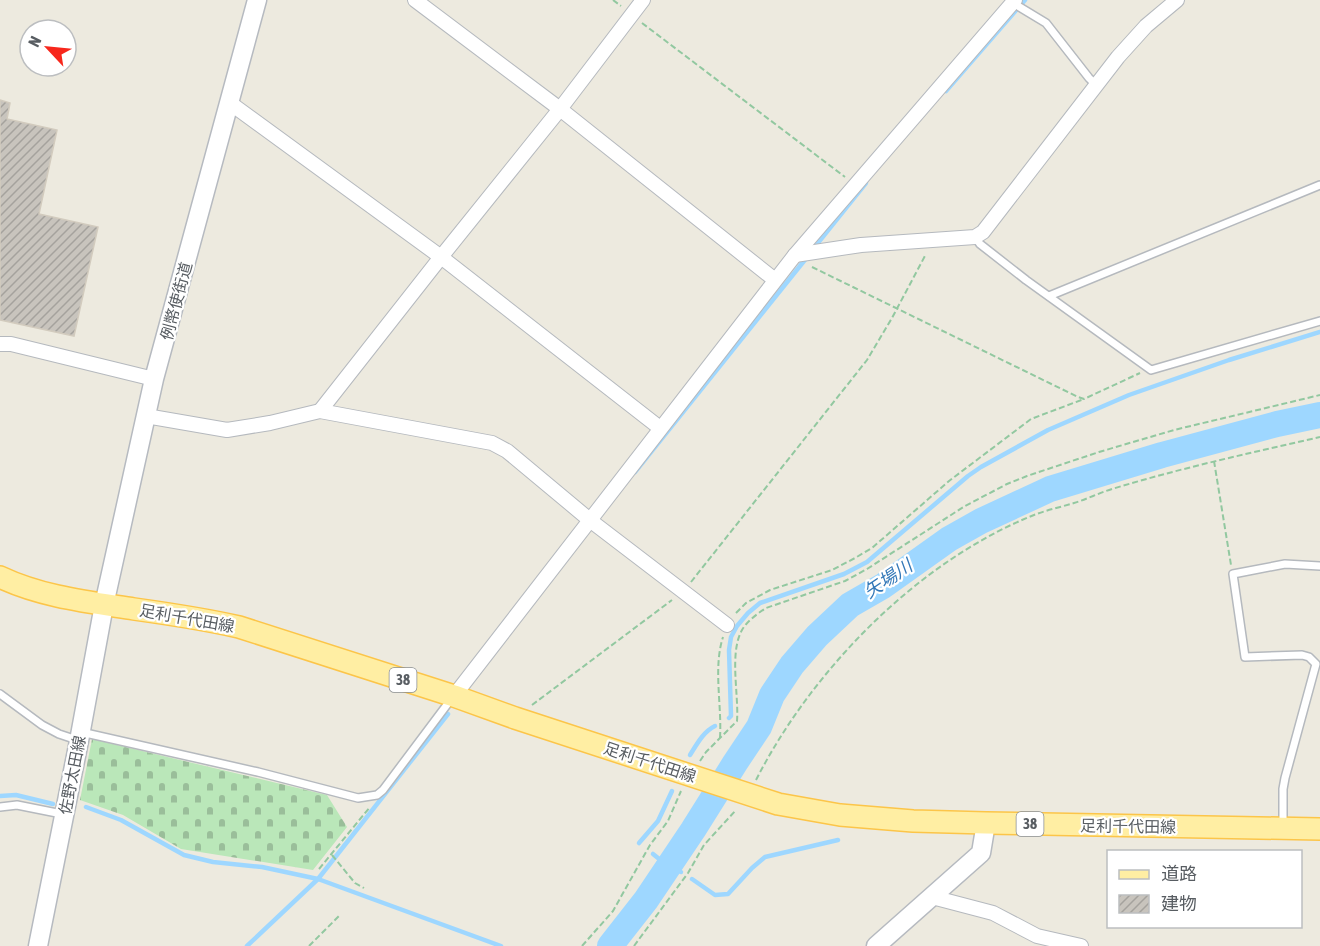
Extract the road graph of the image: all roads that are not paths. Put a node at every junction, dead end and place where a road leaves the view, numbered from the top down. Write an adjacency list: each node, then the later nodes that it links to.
1 (257, 0): 7 (main road, 例幣使街道)
2 (415, 0): 8 (street)
3 (643, 0): 8 (street)
4 (1177, 0): 6 (street)
5 (1012, 1): 6 (lane); 11 (street)
6 (1097, 86): 10 (street)
7 (230, 103): 12 (street); 17 (main road, 例幣使街道)
8 (560, 109): 12 (street); 13 (street)
9 (1320, 185): 14 (lane)
10 (975, 237): 11 (street); 14 (lane)
11 (795, 255): 13 (street)
12 (441, 257): 18 (street); 20 (street)
13 (775, 280): 20 (street)
14 (1049, 296): 15 (lane)
15 (1320, 321)
16 (2, 346): 17 (street)
17 (154, 379): 19 (main road, 例幣使街道)
18 (320, 411): 19 (street); 21 (street)
19 (146, 416): 24 (main road, 例幣使街道)
20 (660, 428): 21 (street)
21 (591, 521): 25 (street); 27 (street)
22 (1320, 566): 32 (lane)
23 (0, 577): 24 (main road, 足利千代田線 / 38)
24 (104, 604): 27 (main road, 足利千代田線 / 38); 28 (main road, 佐野太田線)
25 (727, 625)
26 (0, 694): 28 (lane)
27 (454, 696): 28 (lane); 31 (main road, 足利千代田線 / 38)
28 (80, 736): 30 (main road, 佐野太田線)
29 (0, 807): 30 (lane)
30 (64, 815): 35 (main road, 佐野太田線)
31 (986, 823): 32 (main road, 足利千代田線 / 38); 34 (main road)
32 (1283, 828): 33 (main road, 足利千代田線 / 38)
33 (1320, 829)
34 (932, 897): 36 (main road); 37 (street)
35 (38, 946)
36 (876, 946)
37 (1080, 946)

